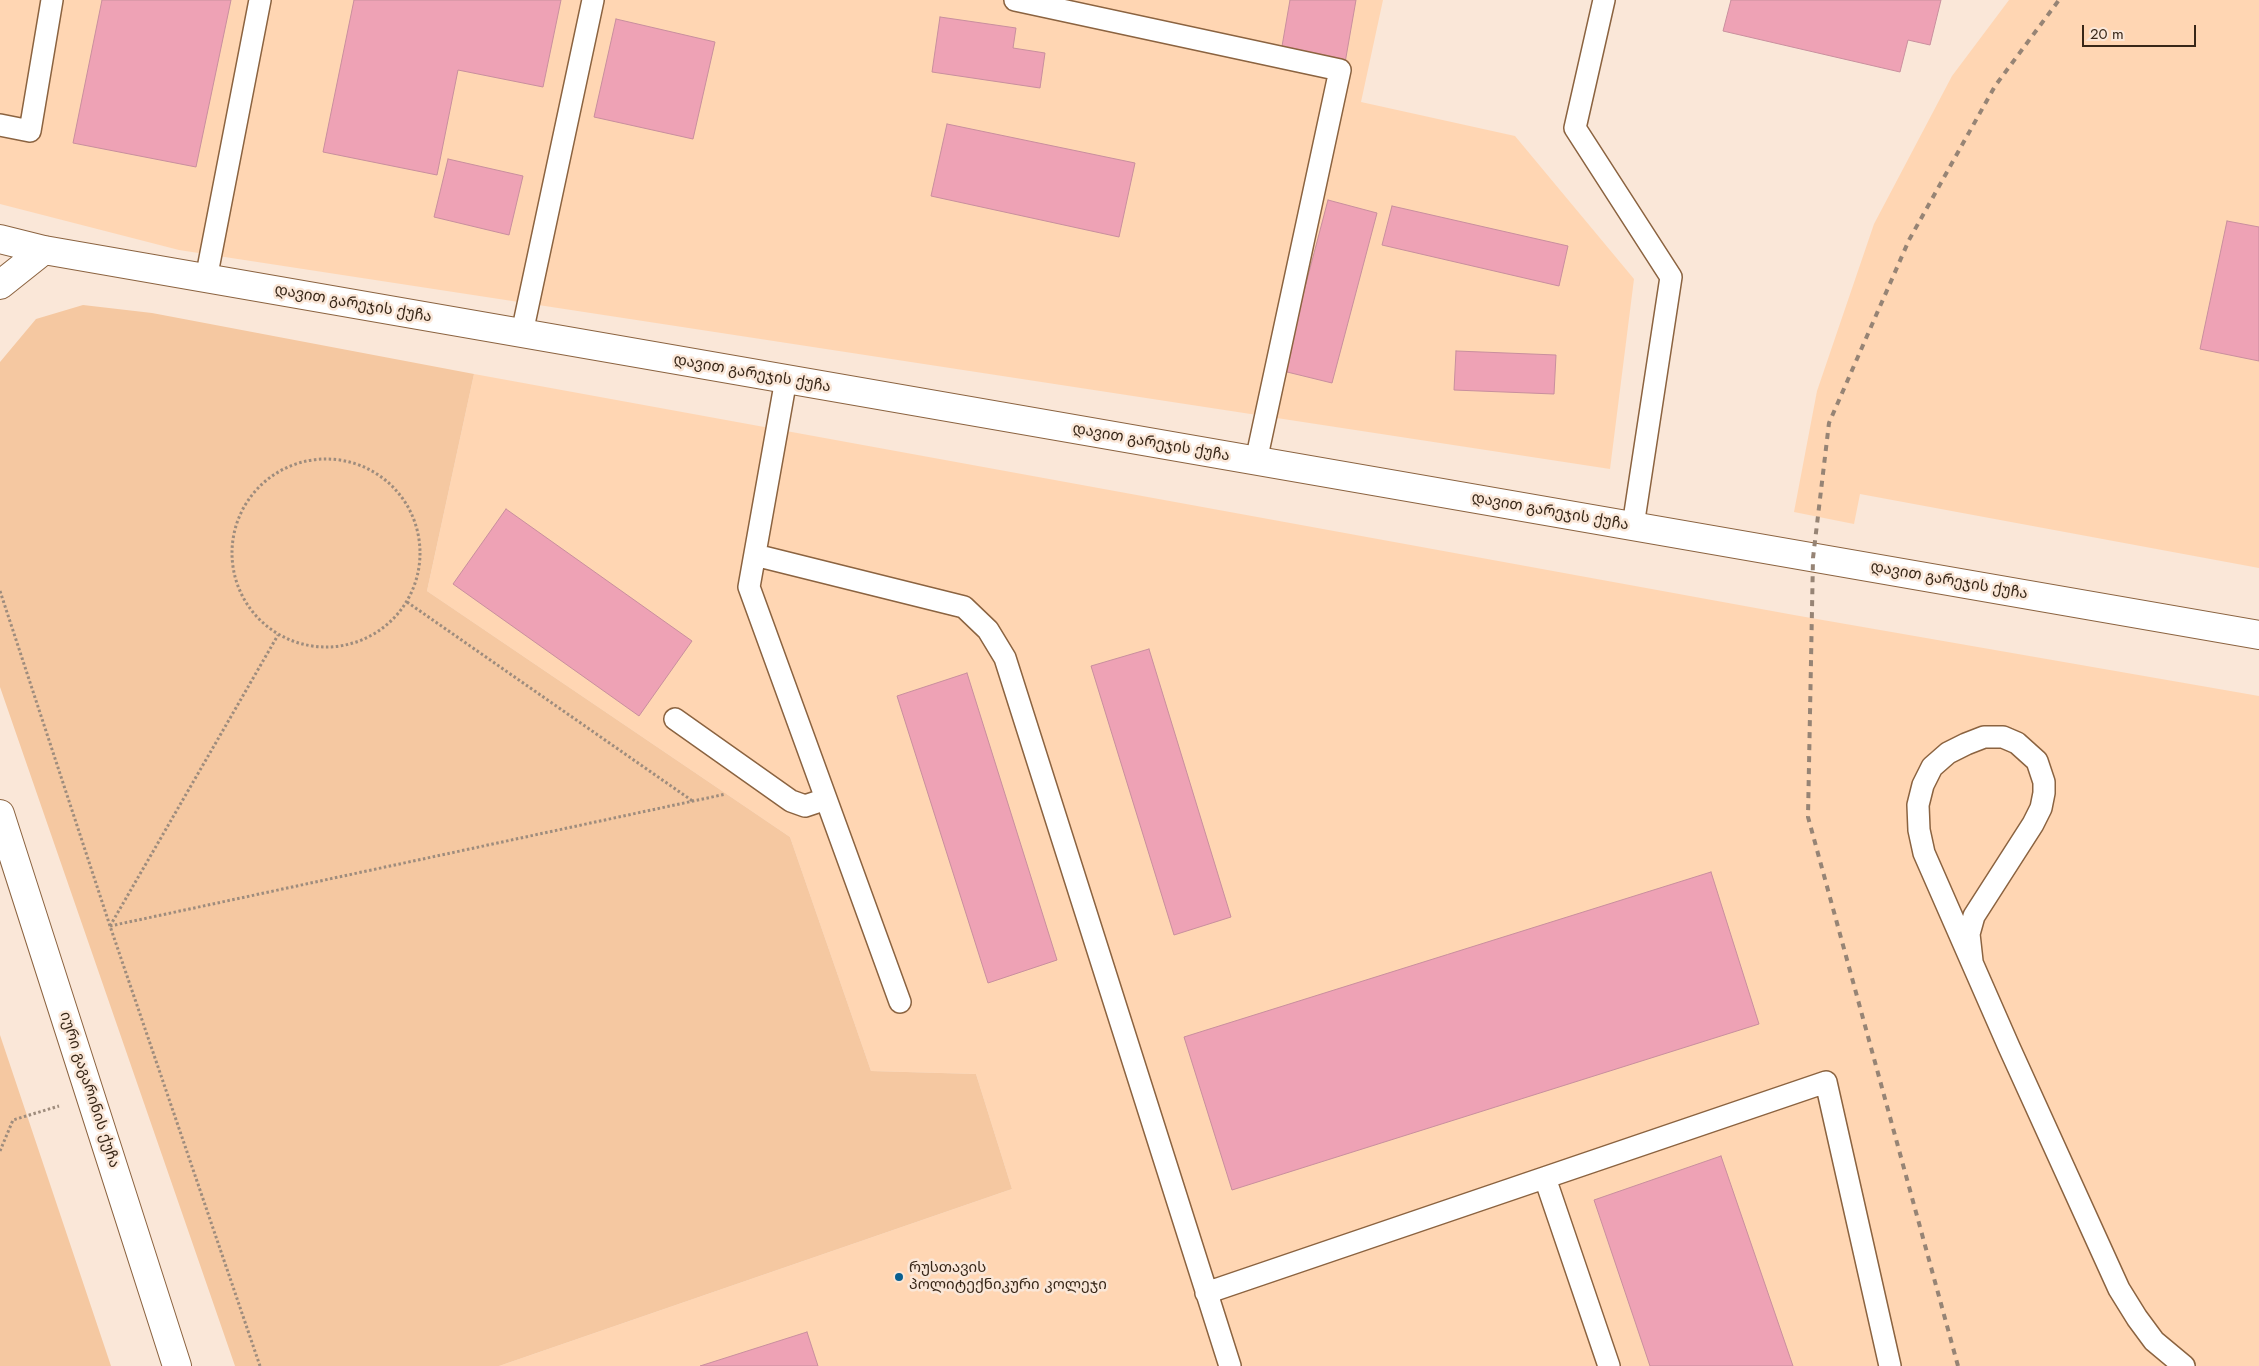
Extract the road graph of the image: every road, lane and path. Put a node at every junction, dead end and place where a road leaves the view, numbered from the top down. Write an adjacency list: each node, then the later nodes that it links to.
1 (52, 0): 6 (lane)
2 (260, 0): 9 (lane)
3 (593, 0): 11 (lane)
4 (1015, 0): 13 (lane)
5 (1604, 0): 14 (lane)
6 (0, 125)
7 (0, 239): 8 (street, დავით გარეჯის ქუჩა)
8 (44, 250): 9 (street, დავით გარეჯის ქუჩა); 10 (street)
9 (206, 279): 11 (street, დავით გარეჯის ქუჩა)
10 (0, 285)
11 (522, 333): 12 (street, დავით გარეჯის ქუჩა)
12 (786, 380): 13 (street, დავით გარეჯის ქუჩა); 15 (lane)
13 (1256, 461): 14 (street, დავით გარეჯის ქუჩა)
14 (1633, 526): 19 (street, დავით გარეჯის ქუჩა)
15 (755, 555): 22 (lane); 31 (lane)
16 (0, 592): 25 (path)
17 (407, 602): 18 (path); 18 (path); 23 (path)
18 (278, 635): 25 (path)
19 (2259, 635)
20 (675, 720): 21 (lane)
21 (765, 783): 22 (lane); 23 (path)
22 (826, 799): 27 (lane)
23 (694, 802): 25 (path)
24 (0, 814): 28 (street, იური გაგარინის ქუჩა)
25 (110, 926): 33 (path)
26 (1972, 961): 26 (lane); 37 (lane)
27 (900, 1002)
28 (90, 1096): 29 (path); 32 (street, იური გაგარინის ქუჩა)
29 (0, 1151)
30 (1545, 1178): 31 (lane); 35 (lane); 36 (lane)
31 (1206, 1293): 34 (lane)
32 (177, 1366)
33 (260, 1366)
34 (1230, 1366)
35 (1609, 1366)
36 (1890, 1366)
37 (2184, 1366)

